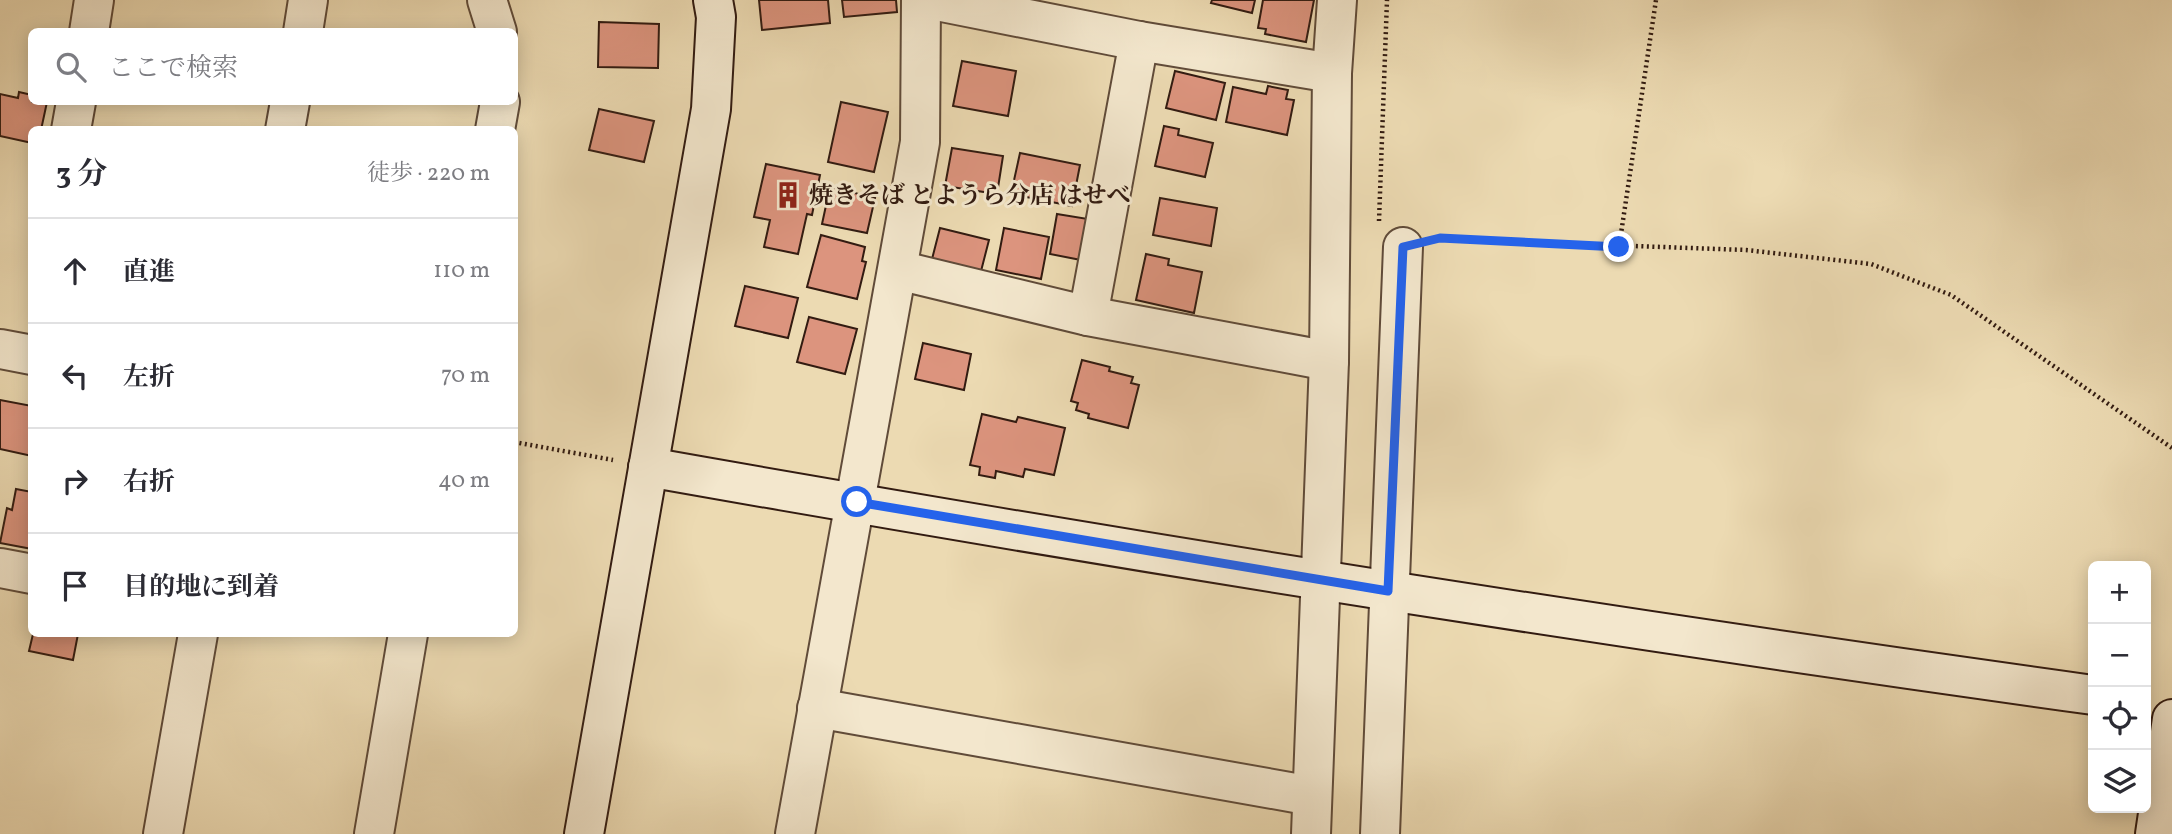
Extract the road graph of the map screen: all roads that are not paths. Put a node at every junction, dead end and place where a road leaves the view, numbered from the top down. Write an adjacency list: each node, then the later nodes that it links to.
1 (94, 0): 8 (street)
2 (308, 0): 9 (street)
3 (487, 0): 10 (street)
4 (713, 0): 23 (street)
5 (921, 0): 20 (street)
6 (932, 0): 11 (street)
7 (1337, 0): 12 (street)
8 (90, 28)
9 (304, 28)
10 (496, 28)
11 (1139, 41): 12 (street); 21 (street)
12 (1332, 72): 22 (street)
13 (75, 105): 16 (street)
14 (289, 105): 17 (street)
15 (499, 105): 18 (street)
16 (72, 126)
17 (286, 126)
18 (496, 126)
19 (1403, 247): 28 (street)
20 (898, 270): 21 (street); 24 (street)
21 (1088, 316): 22 (street)
22 (1329, 360): 27 (street)
23 (648, 467): 24 (street); 39 (street)
24 (857, 502): 27 (street); 34 (street)
25 (0, 569): 26 (street)
26 (28, 572)
27 (1320, 580): 28 (street); 36 (street)
28 (1388, 591): 31 (street); 42 (street)
29 (197, 637): 37 (street)
30 (407, 637): 38 (street)
31 (2088, 694)
32 (2151, 703): 33 (street)
33 (2172, 706)
34 (817, 708): 36 (street); 40 (street)
35 (2172, 719): 43 (street)
36 (1312, 796): 41 (street)
37 (163, 834)
38 (374, 834)
39 (584, 834)
40 (795, 834)
41 (1311, 834)
42 (1380, 834)
43 (2155, 834)

